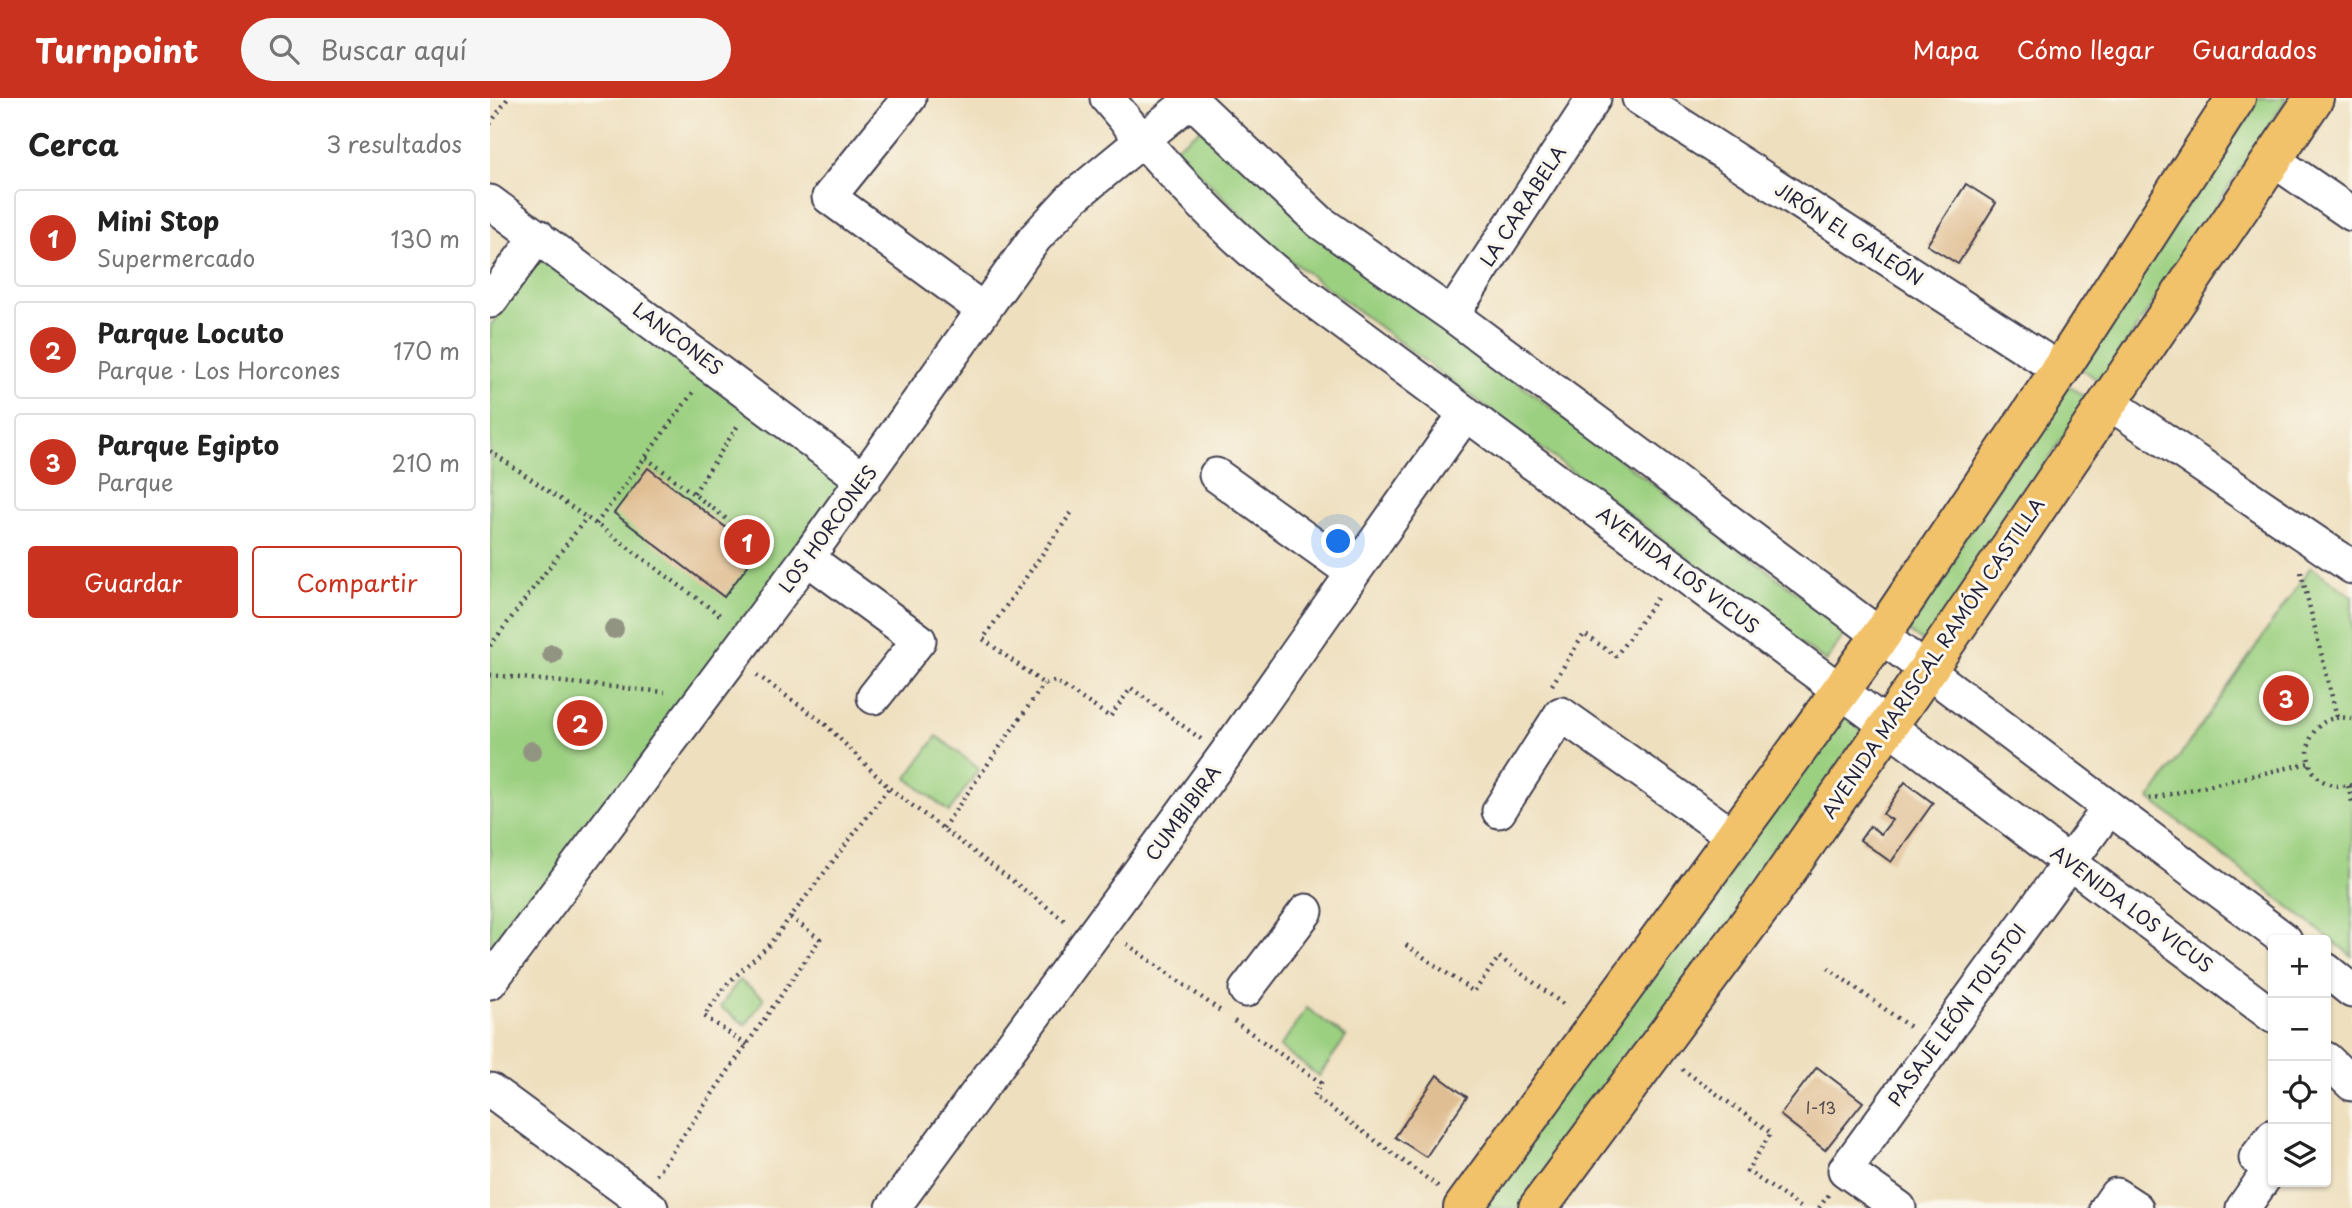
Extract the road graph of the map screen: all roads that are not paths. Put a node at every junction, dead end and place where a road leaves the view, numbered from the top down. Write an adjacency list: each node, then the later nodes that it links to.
1 (909, 98): 14 (street)
2 (1107, 98): 8 (street, AVENIDA LOS VICUS)
3 (1594, 98): 15 (street, LA CARABELA)
4 (1639, 98): 16 (street, JIRÓN EL GALEÓN)
5 (2314, 98): 9 (main road, AVENIDA MARISCAL RAMÓN CASTILLA)
6 (1190, 99): 8 (street, LOS HORCONES); 15 (street)
7 (2225, 102): 16 (main road)
8 (1142, 141): 14 (street, LOS HORCONES); 18 (street, AVENIDA LOS VICUS)
9 (2273, 159): 11 (street); 17 (main road, AVENIDA MARISCAL RAMÓN CASTILLA)
10 (490, 202): 12 (street, LANCONES)
11 (2352, 214)
12 (538, 236): 13 (street); 20 (street, LANCONES)
13 (490, 302)
14 (982, 309): 20 (street, LOS HORCONES)
15 (1452, 315): 24 (street)
16 (2060, 370): 24 (main road)
17 (2108, 402): 22 (street); 25 (main road, AVENIDA MARISCAL RAMÓN CASTILLA)
18 (1466, 413): 23 (street, CUMBIBIRA); 26 (street, AVENIDA LOS VICUS)
19 (1216, 475): 23 (street)
20 (864, 480): 21 (street, LOS HORCONES)
21 (793, 558): 27 (street); 36 (street, LOS HORCONES)
22 (2352, 568)
23 (1353, 573): 48 (street, CUMBIBIRA)
24 (1882, 634): 25 (street); 26 (main road)
25 (1927, 670): 28 (main road, AVENIDA MARISCAL RAMÓN CASTILLA); 29 (street)
26 (1841, 691): 28 (street, AVENIDA LOS VICUS); 31 (main road)
27 (874, 697)
28 (1888, 726): 32 (street, AVENIDA LOS VICUS); 49 (main road, AVENIDA MARISCAL RAMÓN CASTILLA)
29 (2109, 808): 32 (street, PASAJE LEÓN TOLSTOI); 34 (street)
30 (1499, 811): 31 (street)
31 (1736, 838): 47 (main road)
32 (2070, 862): 39 (street, AVENIDA LOS VICUS); 50 (street, PASAJE LEÓN TOLSTOI)
33 (1306, 911): 37 (street)
34 (2279, 935)
35 (2331, 974): 38 (street)
36 (490, 982)
37 (1246, 990)
38 (2352, 991)
39 (2268, 1012)
40 (2331, 1066): 41 (street)
41 (2352, 1084)
42 (490, 1090): 46 (street)
43 (2268, 1142): 44 (street)
44 (2268, 1166)
45 (2268, 1172): 53 (street)
46 (645, 1204)
47 (1465, 1206)
48 (893, 1208)
49 (1538, 1208)
50 (1899, 1208)
51 (2107, 1208): 52 (street)
52 (2136, 1208)
53 (2243, 1208)

